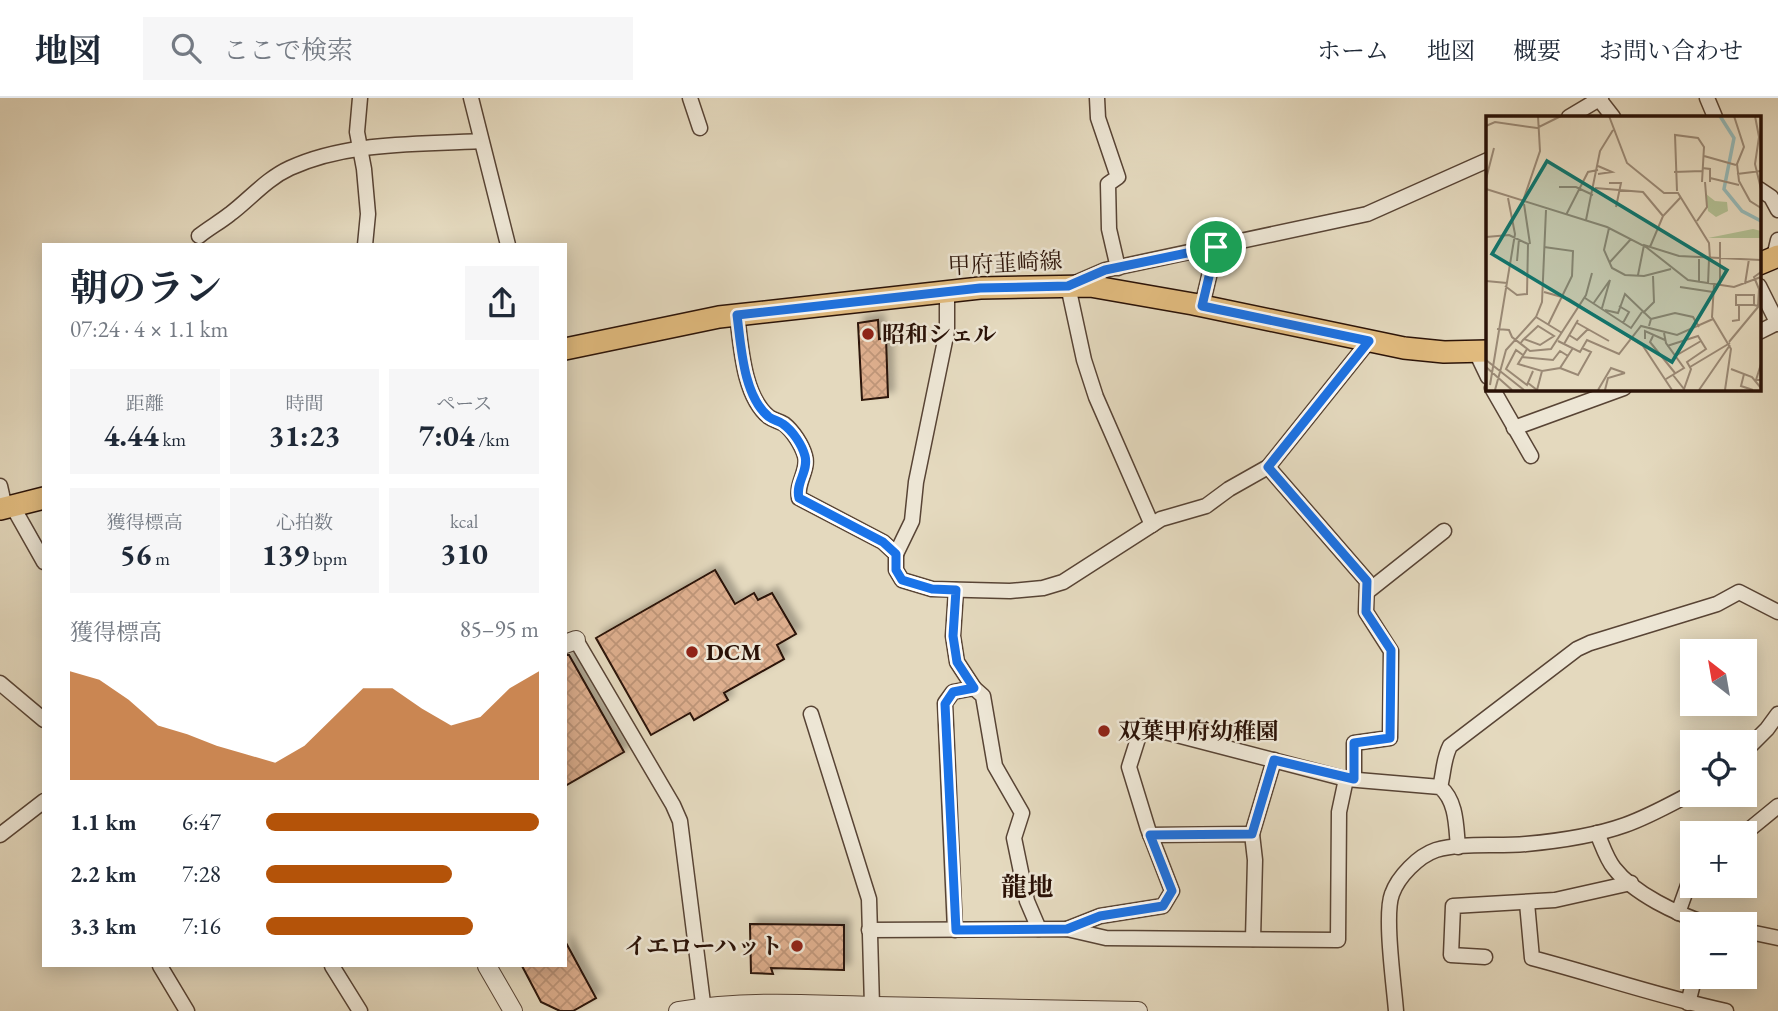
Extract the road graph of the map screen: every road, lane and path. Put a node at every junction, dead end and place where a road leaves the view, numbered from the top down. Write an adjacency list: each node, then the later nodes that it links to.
1 (360, 98): 12 (street)
2 (471, 98): 11 (street)
3 (690, 98): 10 (street)
4 (1097, 98): 20 (street)
5 (1707, 98): 9 (street)
6 (1600, 99): 7 (street); 8 (street)
7 (1571, 116)
8 (1612, 116)
9 (1715, 116)
10 (701, 128)
11 (481, 141): 12 (street); 18 (street)
12 (360, 148): 16 (street); 17 (street)
13 (1486, 161): 19 (street)
14 (1760, 190): 15 (street)
15 (1778, 210)
16 (199, 236)
17 (365, 243)
18 (507, 243)
19 (1216, 247): 20 (street); 24 (street)
20 (1118, 268): 21 (street)
21 (1068, 286): 23 (main road, 甲府韮崎線); 24 (main road, 甲府韮崎線); 40 (street)
22 (1760, 288): 26 (street)
23 (947, 292): 25 (main road, 甲府韮崎線); 42 (street)
24 (1202, 306): 28 (main road, 甲府韮崎線)
25 (737, 315): 29 (main road, 甲府韮崎線); 42 (street)
26 (1778, 323): 27 (street)
27 (1760, 332)
28 (1369, 341): 30 (main road, 甲府韮崎線); 36 (street)
29 (567, 349)
30 (1482, 351): 31 (street)
31 (1486, 368)
32 (1493, 390): 34 (street)
33 (1618, 390): 34 (street)
34 (1514, 428): 35 (street)
35 (1531, 456)
36 (1268, 467): 40 (street); 45 (street)
37 (0, 486): 39 (street)
38 (42, 499): 39 (main road)
39 (6, 508): 43 (street)
40 (1152, 525): 44 (street)
41 (1444, 531): 45 (street)
42 (896, 554): 44 (street)
43 (42, 559)
44 (956, 590): 49 (street)
45 (1367, 592): 55 (street)
46 (1778, 612): 56 (street)
47 (571, 642): 84 (street)
48 (0, 683): 52 (street)
49 (974, 688): 70 (street); 73 (street)
50 (811, 714): 72 (street)
51 (1778, 714): 53 (street)
52 (42, 718)
53 (1757, 739)
54 (1274, 760): 55 (street); 62 (street); 64 (street)
55 (1350, 779): 56 (street); 76 (street)
56 (1440, 787): 65 (street)
57 (1680, 799): 61 (street)
58 (42, 803): 63 (street)
59 (1778, 806): 60 (street)
60 (1757, 823)
61 (1597, 833): 65 (street); 66 (street)
62 (1252, 834): 64 (street); 76 (street)
63 (0, 835)
64 (1150, 835): 71 (street)
65 (1458, 847): 90 (street)
66 (1631, 883): 68 (street); 69 (street)
67 (1683, 898): 69 (street)
68 (1527, 903): 77 (street); 82 (street)
69 (1678, 913)
70 (1039, 929): 71 (street); 73 (street)
71 (1067, 929): 76 (street)
72 (869, 930): 73 (street); 83 (street)
73 (956, 930)
74 (1757, 934): 75 (street)
75 (1778, 938)
76 (1253, 939)
77 (1485, 957)
78 (160, 967): 85 (street)
79 (333, 967): 86 (street)
80 (488, 967): 87 (street)
81 (1692, 989): 82 (street)
82 (1688, 1003): 91 (street)
83 (872, 1008): 84 (street); 89 (street)
84 (704, 1009): 88 (street)
85 (187, 1011)
86 (360, 1011)
87 (513, 1011)
88 (678, 1011)
89 (1138, 1011)
90 (1396, 1011)
91 (1726, 1011)

